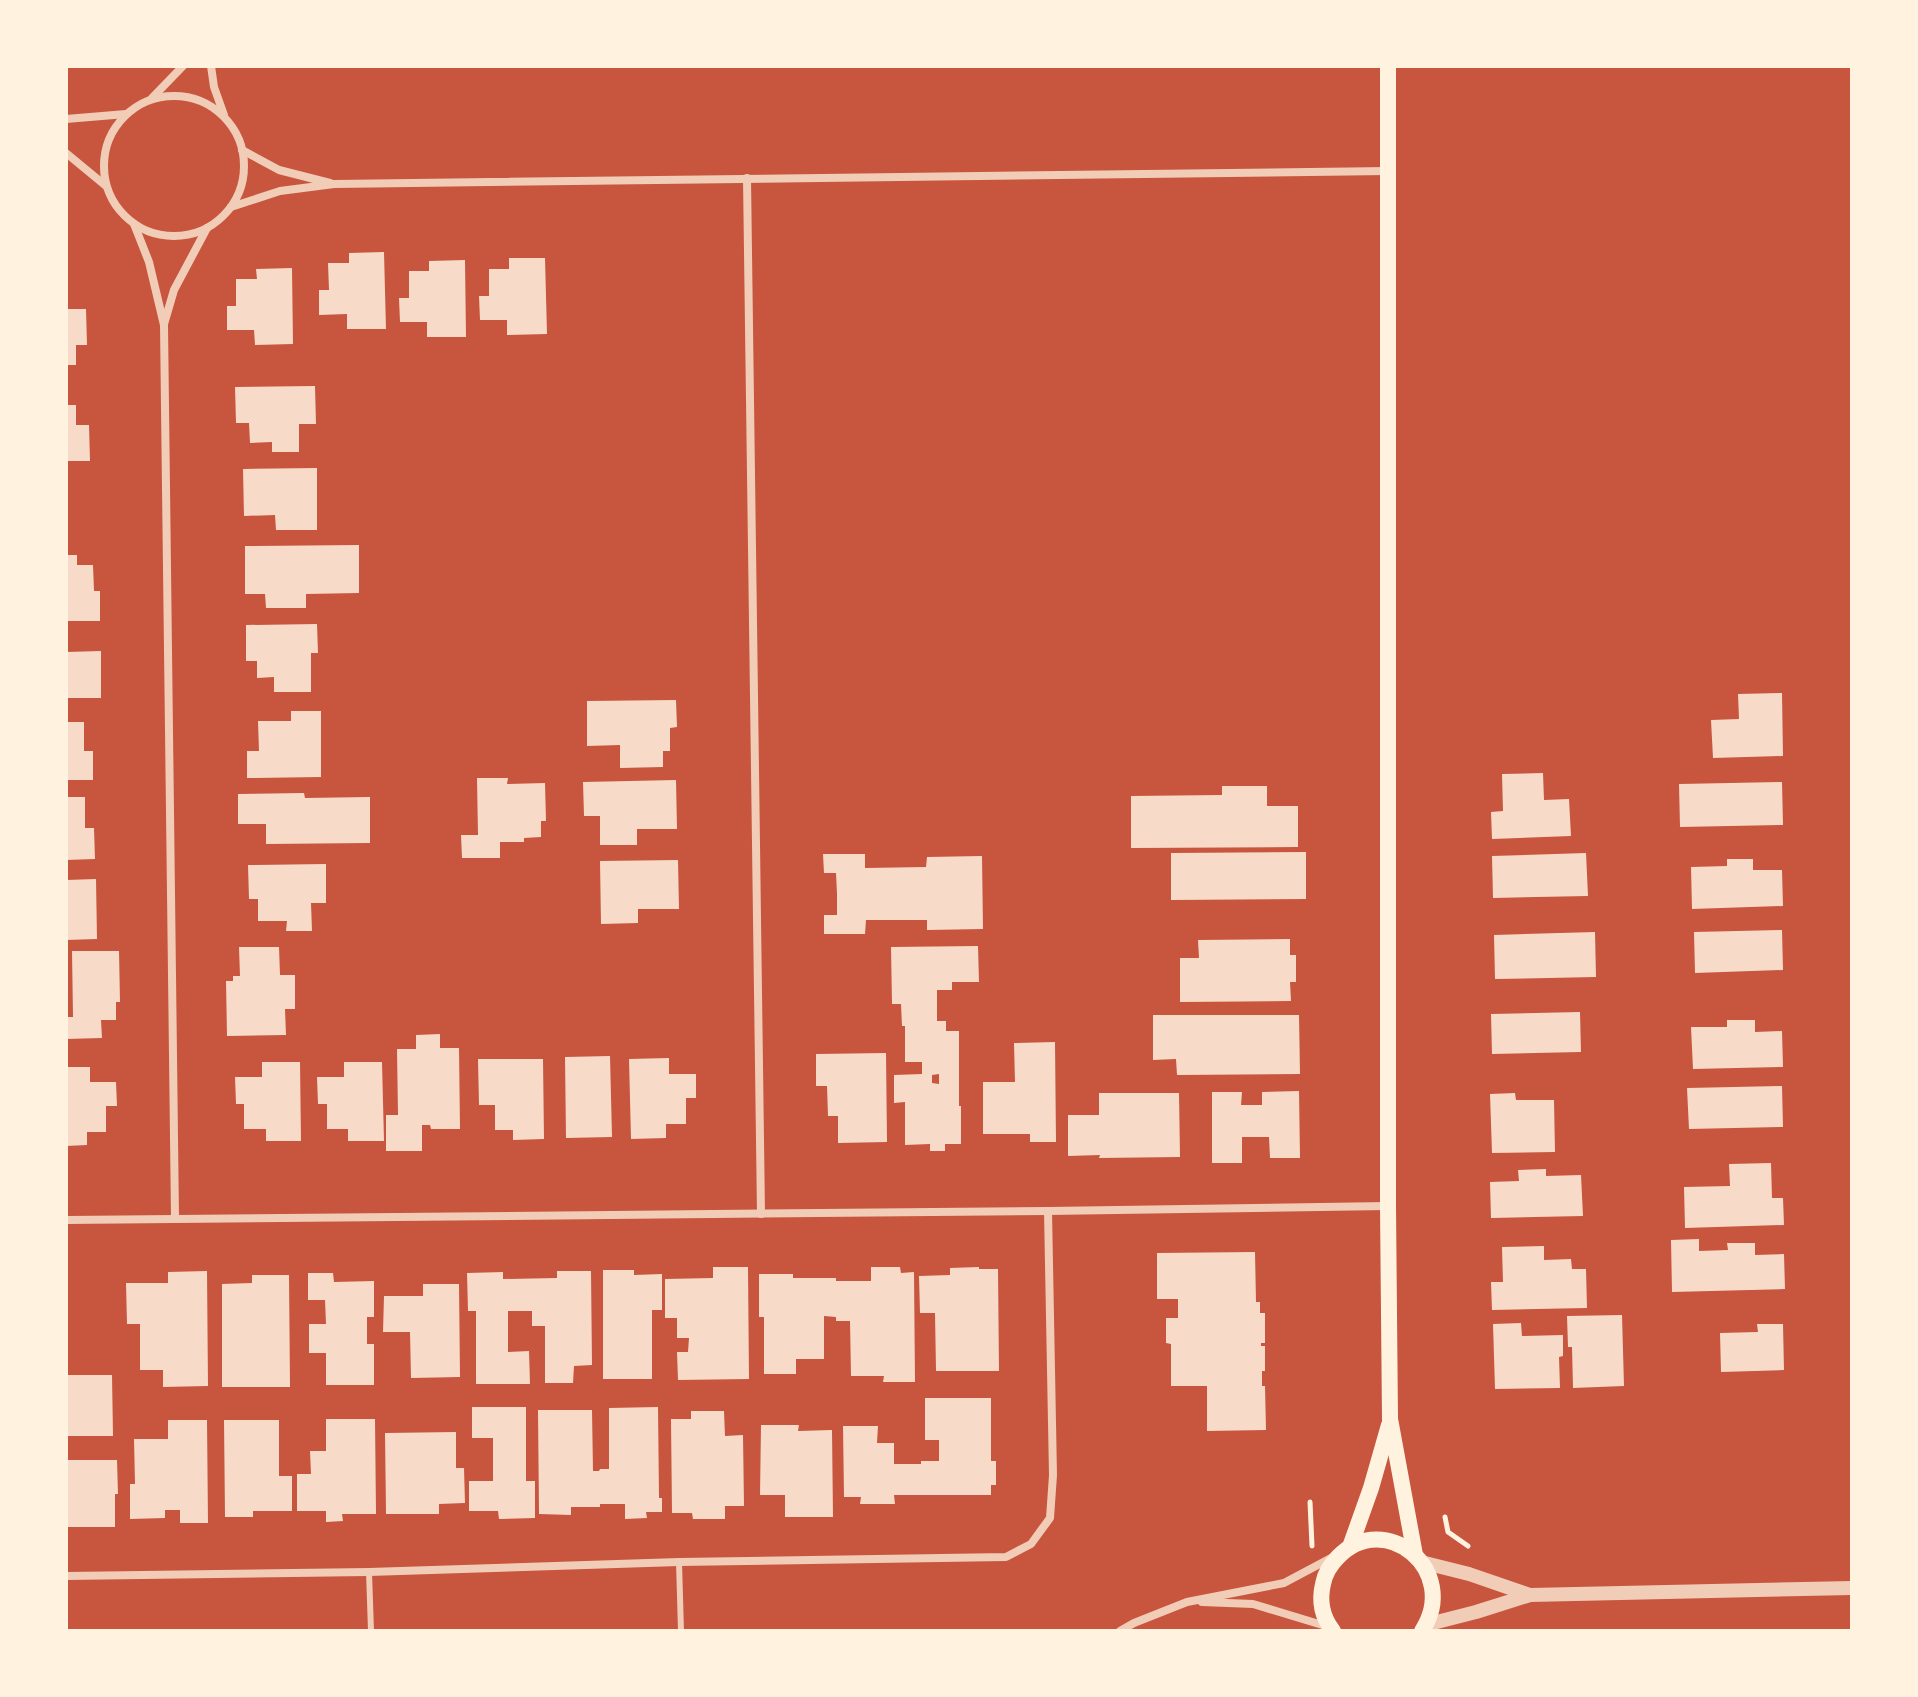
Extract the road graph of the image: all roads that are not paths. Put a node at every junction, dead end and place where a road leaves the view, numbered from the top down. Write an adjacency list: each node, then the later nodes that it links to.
1 (183, 66): 4 (street)
2 (211, 66): 6 (street)
3 (1388, 66): 10 (main road)
4 (152, 99): 5 (street); 6 (street)
5 (126, 114): 7 (street); 13 (street)
6 (225, 117): 8 (street)
7 (66, 119)
8 (242, 150): 12 (street); 14 (street)
9 (66, 153): 13 (street)
10 (1389, 171): 11 (street); 18 (main road)
11 (747, 178): 12 (street); 20 (street)
12 (334, 184): 14 (street)
13 (106, 187): 15 (street)
14 (231, 207): 16 (street)
15 (134, 224): 16 (street); 17 (street)
16 (207, 228): 17 (street)
17 (164, 325): 21 (street)
18 (1388, 1206): 19 (street); 23 (main road)
19 (1048, 1211): 20 (street); 26 (street)
20 (761, 1214): 21 (street)
21 (175, 1218): 22 (street)
22 (66, 1220)
23 (1390, 1419): 24 (main road); 25 (main road)
24 (1346, 1549): 25 (main road); 31 (street); 33 (main road)
25 (1418, 1558): 30 (street); 32 (main road)
26 (679, 1562): 27 (street); 35 (lane)
27 (369, 1572): 28 (street); 34 (lane)
28 (66, 1576)
29 (1852, 1588): 30 (street)
30 (1530, 1595): 32 (street)
31 (1187, 1602): 33 (street); 36 (street)
32 (1424, 1628)
33 (1332, 1629)
34 (371, 1631)
35 (681, 1631)
36 (1120, 1631)

